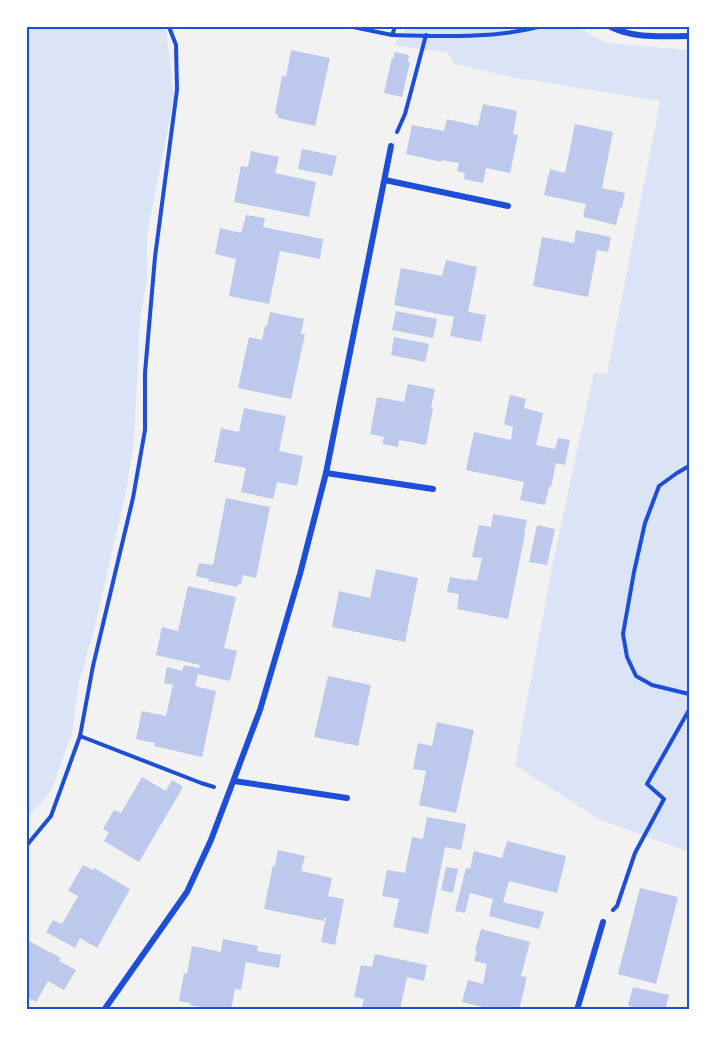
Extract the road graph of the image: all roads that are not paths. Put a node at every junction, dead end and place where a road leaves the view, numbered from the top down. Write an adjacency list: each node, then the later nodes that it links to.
1 (611, 27): 2 (street)
2 (689, 36)
3 (391, 146): 4 (street)
4 (385, 180): 5 (street); 6 (street)
5 (508, 206)
6 (326, 473): 7 (street); 8 (street)
7 (434, 489)
8 (234, 781): 9 (street); 11 (street)
9 (347, 798)
10 (603, 922): 12 (street)
11 (104, 1010)
12 (577, 1010)

